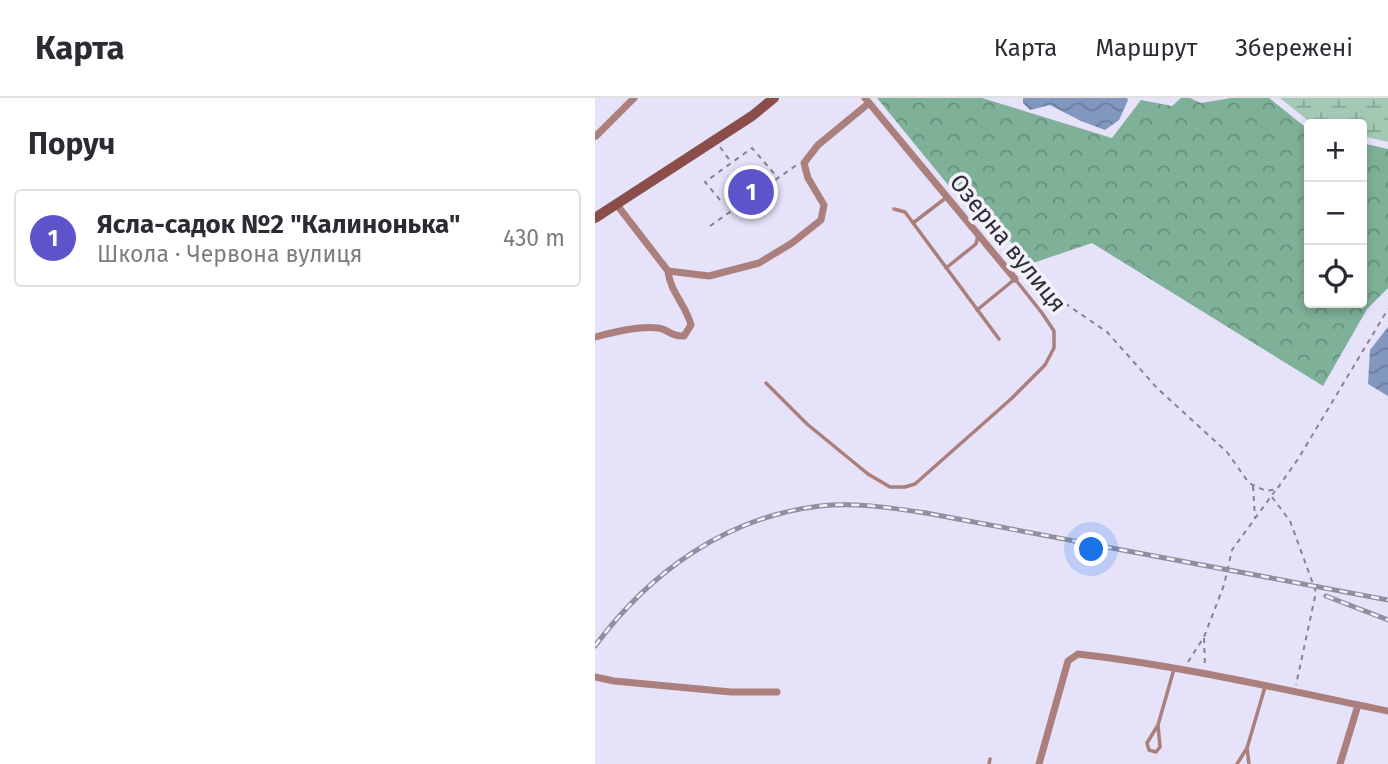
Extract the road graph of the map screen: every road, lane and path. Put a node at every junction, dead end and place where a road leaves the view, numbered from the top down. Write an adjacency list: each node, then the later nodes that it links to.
1 (634, 98): 4 (street)
2 (774, 98): 11 (main road)
3 (867, 101): 6 (street); 9 (street, Озерна вулиця)
4 (597, 136)
5 (719, 145): 7 (path)
6 (807, 158): 8 (path); 18 (street)
7 (732, 163): 8 (path); 10 (path)
8 (778, 178): 15 (path)
9 (947, 197): 14 (lane); 16 (street, Озерна вулиця)
10 (720, 200)
11 (617, 205): 13 (main road); 18 (street)
12 (894, 209): 14 (lane)
13 (595, 219)
14 (913, 223): 17 (lane)
15 (710, 226)
16 (978, 234): 17 (lane); 19 (street, Озерна вулиця)
17 (946, 268): 21 (lane)
18 (668, 271): 22 (street)
19 (1015, 279): 21 (lane); 24 (lane, Озерна вулиця); 25 (path)
20 (1388, 309): 26 (path)
21 (977, 310): 23 (lane)
22 (595, 337)
23 (999, 339)
24 (766, 383)
25 (1253, 486): 26 (path); 28 (path)
26 (1277, 489): 27 (path)
27 (1272, 497): 28 (path); 35 (path)
28 (1255, 519): 29 (path)
29 (1204, 637): 30 (path); 31 (path)
30 (1178, 670): 31 (street); 38 (lane); 40 (street)
31 (1205, 676): 33 (street)
32 (595, 677): 34 (street)
33 (1265, 687): 35 (street); 39 (lane)
34 (777, 692)
35 (1294, 692): 36 (street)
36 (1358, 705): 37 (street); 43 (street)
37 (1388, 711)
38 (1158, 725): 38 (lane)
39 (1247, 748): 41 (lane); 42 (lane)
40 (1038, 764)
41 (1237, 764)
42 (1249, 764)
43 (1340, 764)

